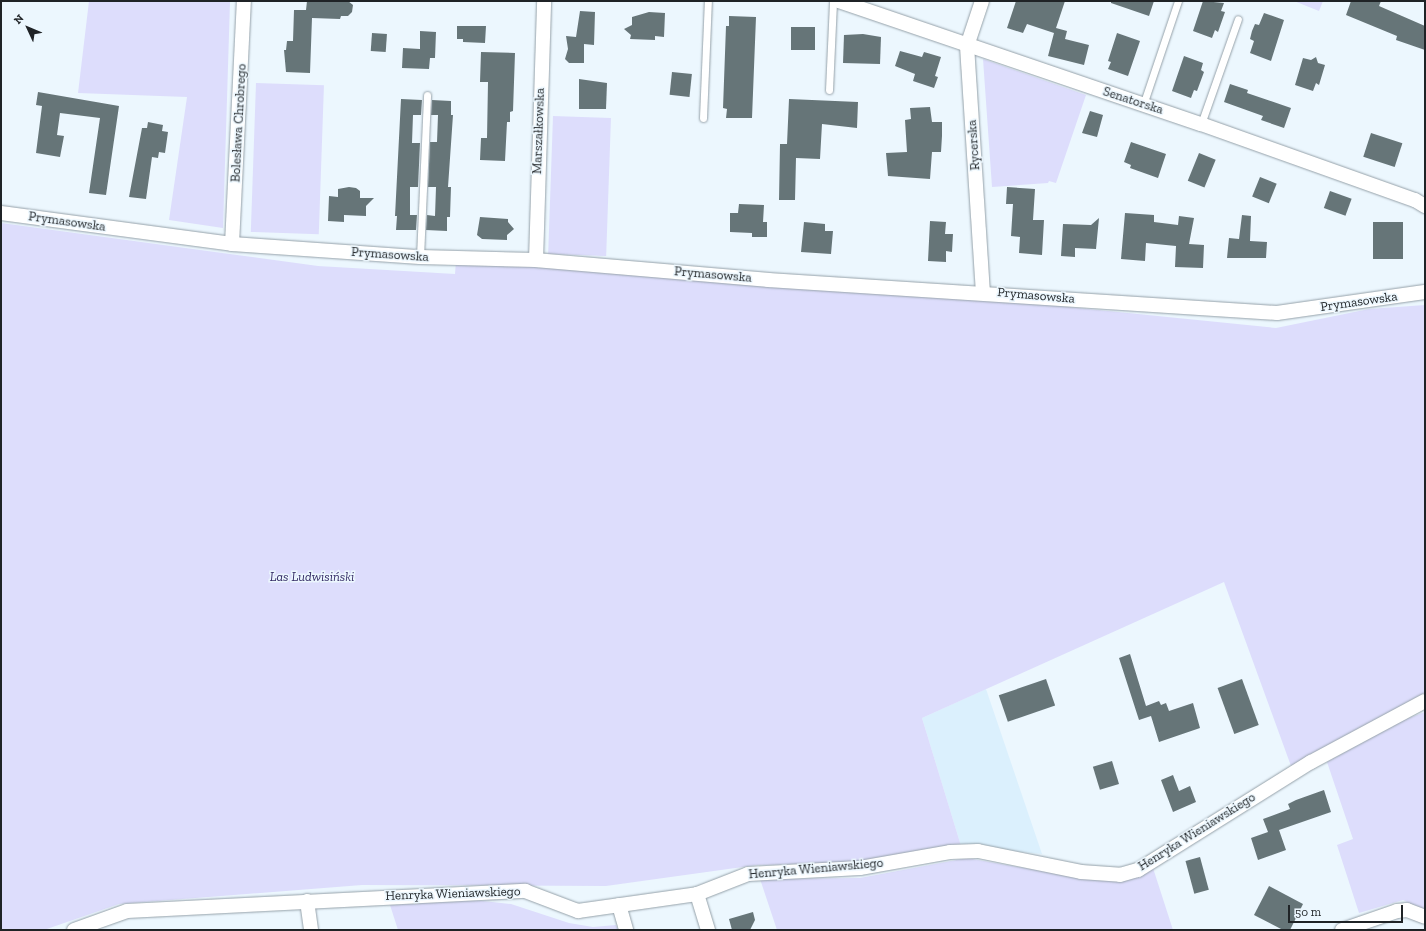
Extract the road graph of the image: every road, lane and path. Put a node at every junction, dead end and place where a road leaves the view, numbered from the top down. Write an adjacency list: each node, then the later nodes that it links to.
1 (244, 1): 17 (street, Bolesława Chrobrego)
2 (544, 1): 19 (street, Marszałkowska)
3 (708, 1): 13 (lane)
4 (833, 1): 10 (lane)
5 (839, 1): 9 (street, Senatorska)
6 (982, 1): 9 (street, Rycerska)
7 (1178, 1): 12 (lane)
8 (1238, 19): 14 (lane)
9 (967, 46): 12 (street, Senatorska); 20 (street, Rycerska)
10 (829, 90)
11 (427, 95): 18 (lane)
12 (1143, 105): 14 (street, Senatorska)
13 (703, 118)
14 (1201, 124): 15 (street, Senatorska)
15 (1425, 206)
16 (1, 213): 17 (street, Prymasowska)
17 (232, 244): 18 (street, Prymasowska)
18 (420, 257): 19 (street, Prymasowska)
19 (536, 260): 20 (street, Prymasowska)
20 (983, 292): 21 (street, Prymasowska)
21 (1425, 292)
22 (1425, 701): 23 (street, Henryka Wieniawskiego)
23 (697, 894): 25 (street, Henryka Wieniawskiego); 30 (street)
24 (307, 901): 25 (street, Henryka Wieniawskiego); 27 (street, Henryka Wieniawskiego); 28 (street)
25 (619, 905): 29 (street)
26 (1425, 917): 31 (street)
27 (74, 930)
28 (311, 930)
29 (626, 930)
30 (708, 930)
31 (1342, 930)

